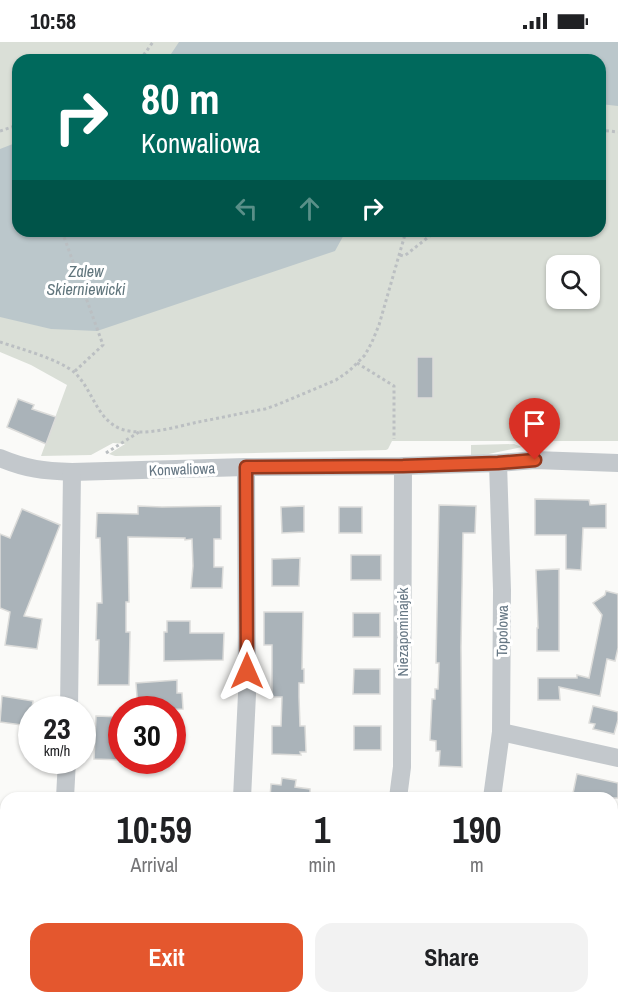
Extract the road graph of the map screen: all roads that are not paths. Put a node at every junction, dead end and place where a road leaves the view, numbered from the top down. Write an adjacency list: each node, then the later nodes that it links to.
1 (0, 458): 6 (street, Konwaliowa)
2 (618, 462): 3 (street, Konwaliowa)
3 (498, 463): 4 (street, Konwaliowa); 8 (street, Topolowa)
4 (403, 466): 5 (street, Konwaliowa); 13 (street, Niezapominajek)
5 (246, 467): 6 (street, Konwaliowa); 12 (street)
6 (72, 472): 7 (street)
7 (69, 696)
8 (501, 732): 9 (street); 14 (street, Topolowa)
9 (618, 758)
10 (66, 774): 11 (street)
11 (65, 792)
12 (242, 792)
13 (399, 792)
14 (493, 792)

